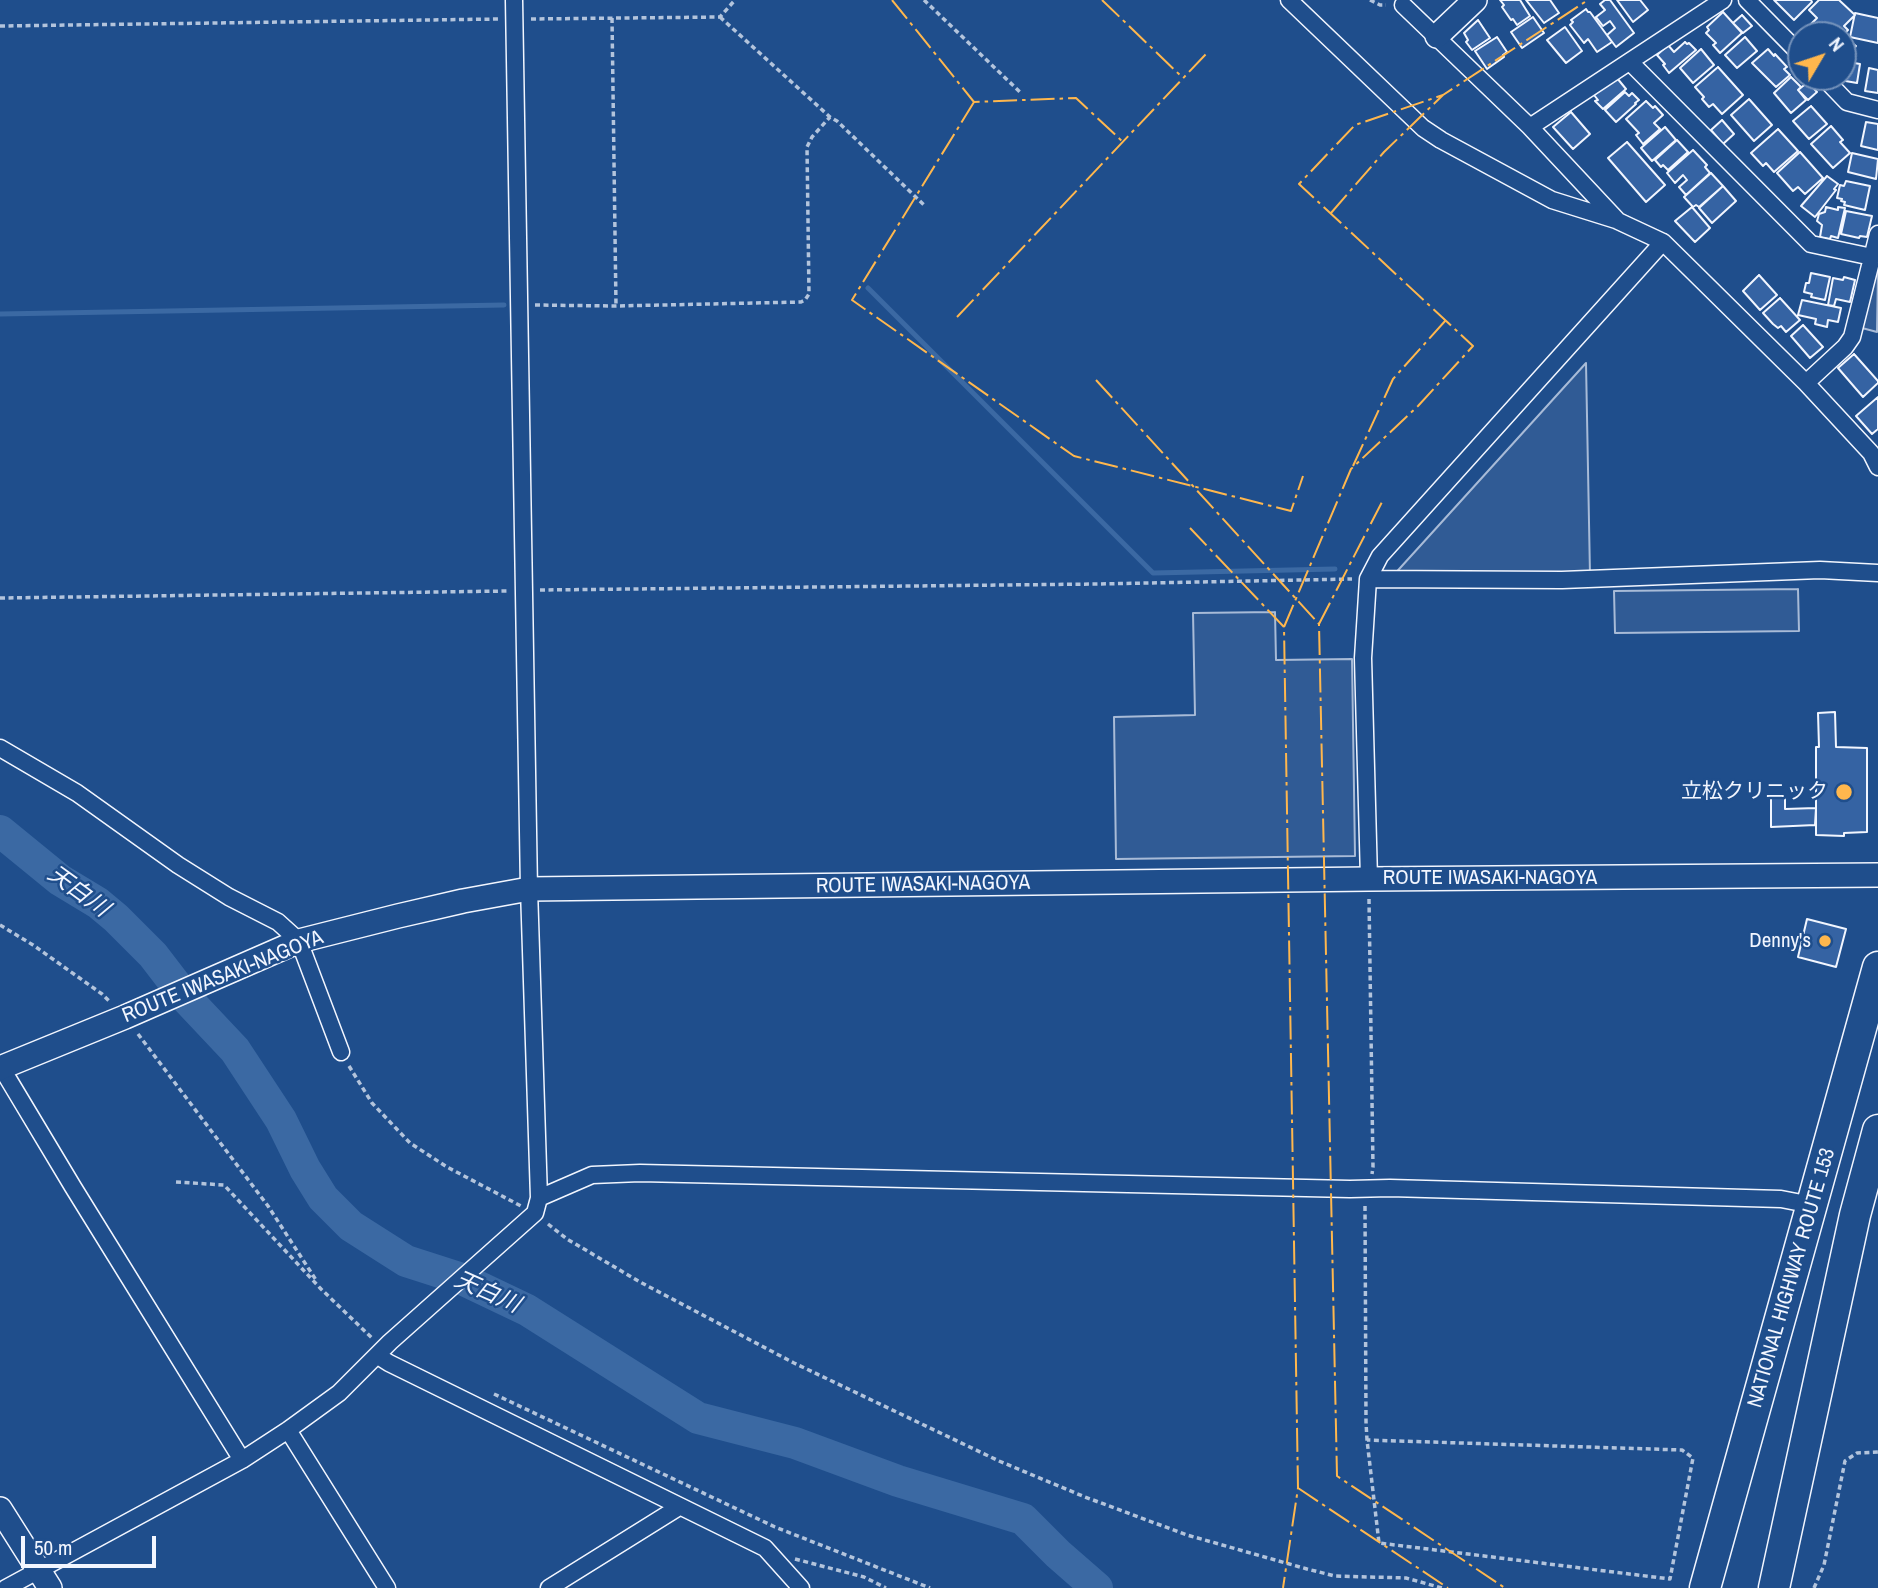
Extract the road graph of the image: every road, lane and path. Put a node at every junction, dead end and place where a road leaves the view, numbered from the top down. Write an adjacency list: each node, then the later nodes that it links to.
1 (514, 0): 11 (street)
2 (735, 0): 9 (path)
3 (924, 0): 17 (path)
4 (1289, 0): 22 (street)
5 (1475, 0): 13 (main road)
6 (1723, 0): 15 (street)
7 (1747, 0): 14 (street)
8 (1403, 5): 13 (street)
9 (720, 17): 10 (path); 19 (path)
10 (612, 18): 11 (path); 27 (path)
11 (514, 19): 12 (path); 26 (street)
12 (0, 26)
13 (1437, 36): 20 (street)
14 (1787, 41)
15 (1630, 62): 20 (street); 25 (street)
16 (1836, 91): 18 (street)
17 (1022, 94)
18 (1878, 110)
19 (830, 117): 21 (path); 27 (path)
20 (1530, 127): 22 (street)
21 (925, 206)
22 (1618, 221): 24 (street)
23 (1878, 234): 25 (street)
24 (1663, 242): 28 (street); 31 (street)
25 (1872, 257): 28 (street)
26 (519, 305): 27 (path); 32 (street)
27 (616, 306)
28 (1806, 383): 29 (street)
29 (1878, 467)
30 (1878, 573): 31 (street)
31 (1368, 579): 32 (path); 36 (street)
32 (524, 591): 33 (path); 37 (street)
33 (0, 598)
34 (0, 748): 39 (street)
35 (1878, 875): 36 (main road, ROUTE IWASAKI-NAGOYA)
36 (1369, 879): 37 (main road, ROUTE IWASAKI-NAGOYA); 47 (path)
37 (529, 889): 39 (main road, ROUTE IWASAKI-NAGOYA); 50 (street)
38 (0, 925): 40 (path)
39 (299, 941): 42 (street); 43 (main road, ROUTE IWASAKI-NAGOYA)
40 (33, 945)
41 (1878, 967): 49 (highway, NATIONAL HIGHWAY ROUTE 153)
42 (341, 1052): 50 (path)
43 (1, 1068): 57 (street)
44 (197, 1112): 51 (path)
45 (1878, 1130): 48 (highway, NATIONAL HIGHWAY ROUTE 153)
46 (176, 1182): 51 (path)
47 (1368, 1188): 49 (street); 50 (street); 55 (path)
48 (1868, 1202): 70 (highway, NATIONAL HIGHWAY ROUTE 153)
49 (1812, 1205): 69 (highway, NATIONAL HIGHWAY ROUTE 153)
50 (534, 1211): 52 (street); 68 (path)
51 (321, 1289): 52 (path)
52 (384, 1349): 54 (street); 58 (street)
53 (492, 1393): 67 (path)
54 (288, 1430): 57 (street); 63 (street)
55 (1367, 1440): 55 (path)
56 (1878, 1451): 71 (path)
57 (242, 1461): 61 (street)
58 (680, 1507): 60 (street); 64 (street)
59 (0, 1509): 61 (main road)
60 (776, 1560): 65 (street); 66 (path)
61 (44, 1579): 62 (street)
62 (6, 1588)
63 (387, 1588)
64 (549, 1588)
65 (801, 1588)
66 (886, 1588)
67 (930, 1588)
68 (1442, 1588)
69 (1705, 1588)
70 (1774, 1588)
71 (1814, 1588)

